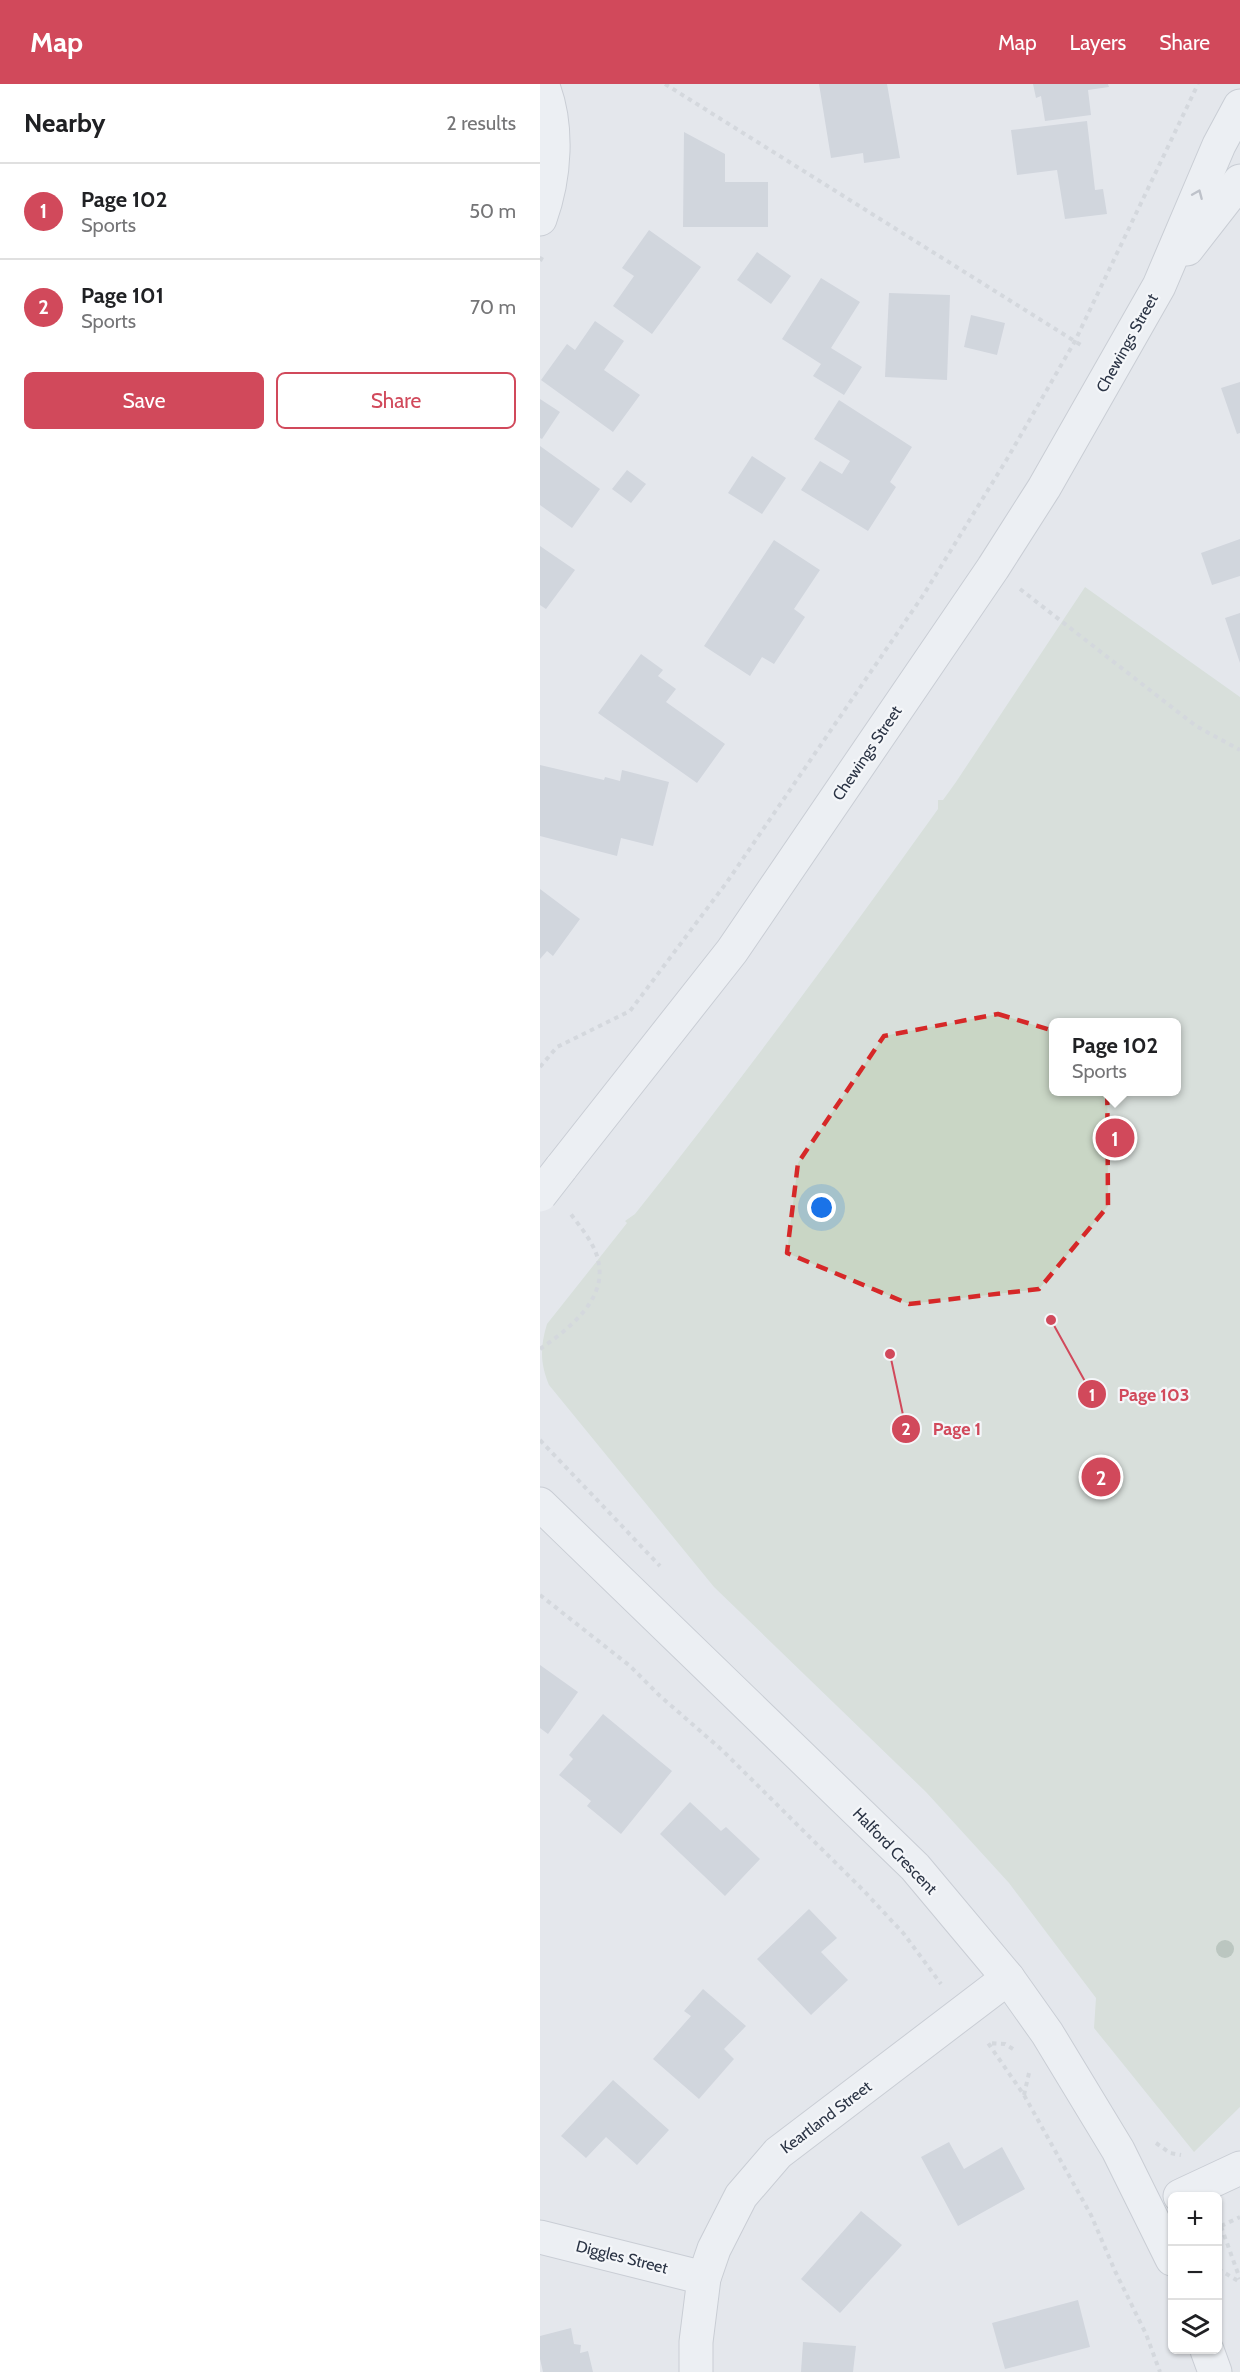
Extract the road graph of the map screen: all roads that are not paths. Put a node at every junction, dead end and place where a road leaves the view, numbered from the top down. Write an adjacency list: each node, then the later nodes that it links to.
1 (542, 84): 4 (street)
2 (1240, 106): 5 (street, Chewings Street, one-way to 2)
3 (1240, 181): 5 (street, Chewings Street)
4 (540, 219)
5 (1159, 286): 6 (street, Chewings Street, bridge)
6 (552, 1200)
7 (540, 1504): 8 (street, Halford Crescent)
8 (1008, 1978): 11 (street, Halford Crescent); 14 (street, Keartland Street)
9 (1240, 2168): 10 (street)
10 (1189, 2192)
11 (1161, 2206): 13 (street, Halford Crescent)
12 (540, 2236): 14 (street, Diggles Street)
13 (1170, 2246)
14 (704, 2278): 16 (street, Keartland Street)
15 (1209, 2354): 17 (street)
16 (696, 2372)
17 (1215, 2372)

